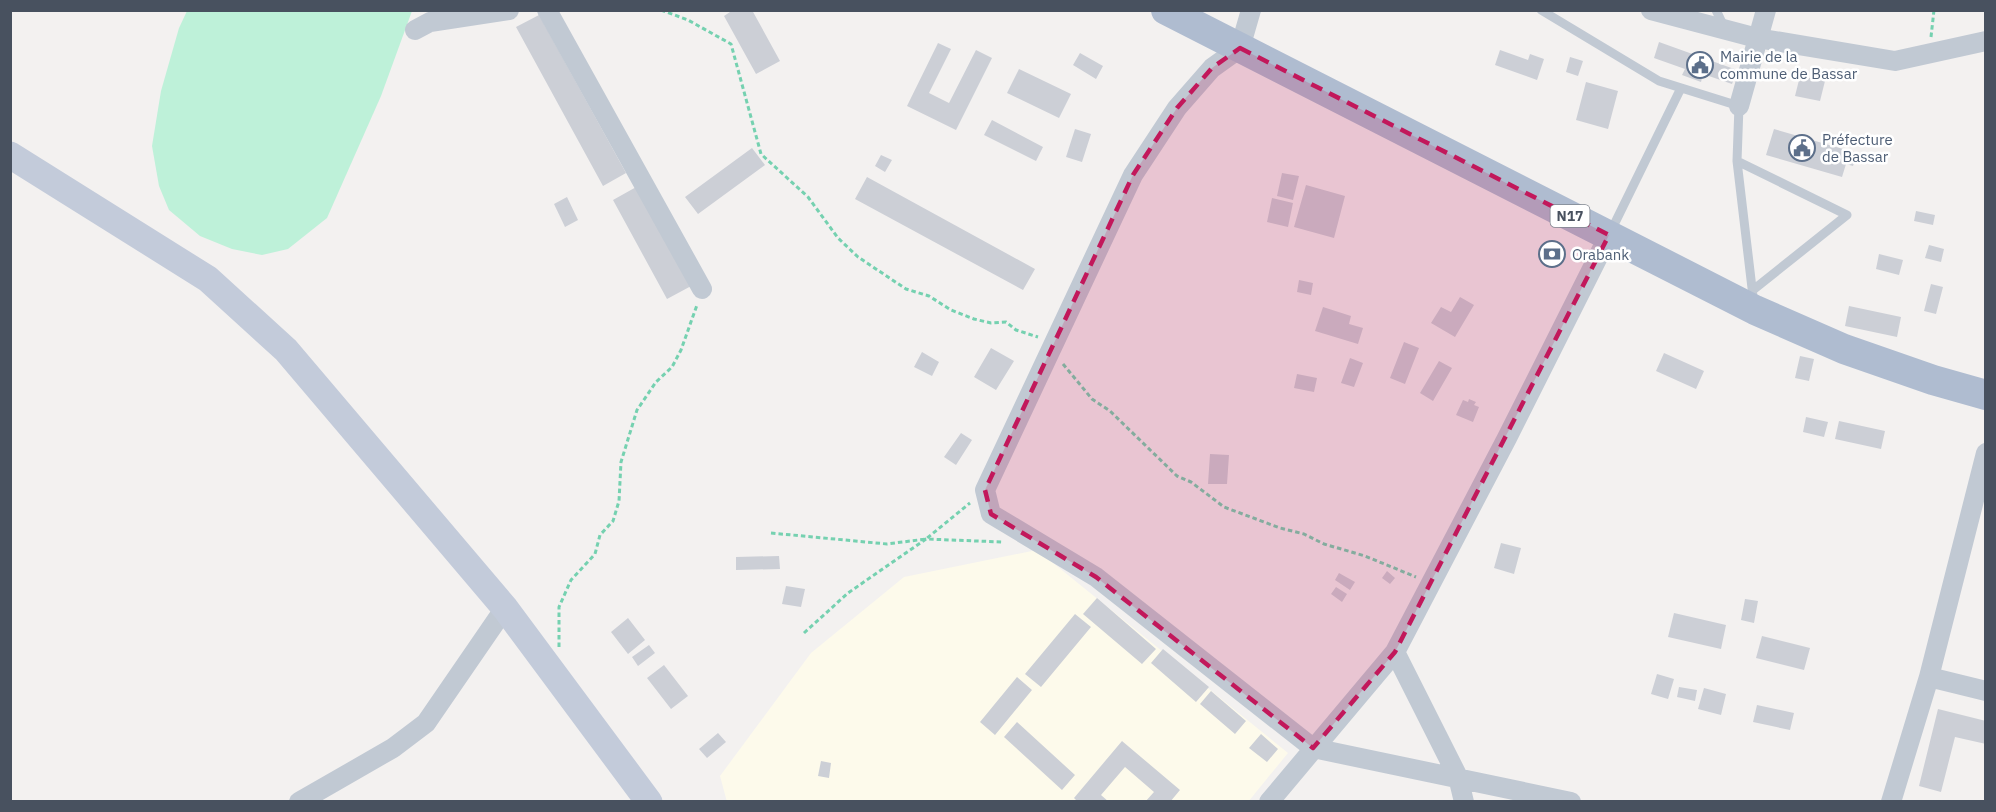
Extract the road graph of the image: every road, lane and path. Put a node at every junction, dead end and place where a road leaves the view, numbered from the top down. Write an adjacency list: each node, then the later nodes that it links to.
1 (509, 10): 11 (street)
2 (547, 10): 22 (street)
3 (661, 10): 24 (path)
4 (1166, 10): 15 (main road, N17)
5 (1251, 10): 15 (street)
6 (1542, 10): 17 (lane)
7 (1651, 10): 12 (street)
8 (1716, 10): 12 (lane)
9 (1766, 10): 13 (street)
10 (1934, 10): 16 (path)
11 (415, 30)
12 (1725, 30): 13 (street)
13 (1757, 38): 16 (street); 18 (street)
14 (1986, 41): 16 (street)
15 (1240, 48): 21 (main road, N17); 24 (street)
16 (1930, 53)
17 (1681, 88): 18 (lane); 21 (lane)
18 (1739, 106): 20 (lane)
19 (10, 155): 32 (street)
20 (1737, 161): 23 (lane); 23 (lane)
21 (1609, 235): 23 (main road, N17); 31 (street)
22 (702, 289): 36 (path)
23 (1754, 300): 25 (main road, N17)
24 (1051, 349): 27 (street); 31 (path)
25 (1986, 395)
26 (1986, 453): 35 (street)
27 (985, 490): 29 (path); 38 (street)
28 (771, 533): 29 (path)
29 (926, 539): 30 (path); 33 (path)
30 (1006, 542)
31 (1431, 584): 34 (street)
32 (505, 609): 36 (street); 40 (street)
33 (804, 633)
34 (1395, 652): 38 (street); 39 (street)
35 (1929, 677): 37 (street); 45 (street)
36 (560, 682): 41 (street)
37 (1986, 691)
38 (1313, 748): 39 (street); 42 (street)
39 (1458, 777): 43 (street); 44 (street)
40 (299, 801)
41 (649, 801)
42 (1269, 801)
43 (1464, 801)
44 (1572, 801)
45 (1891, 801)

